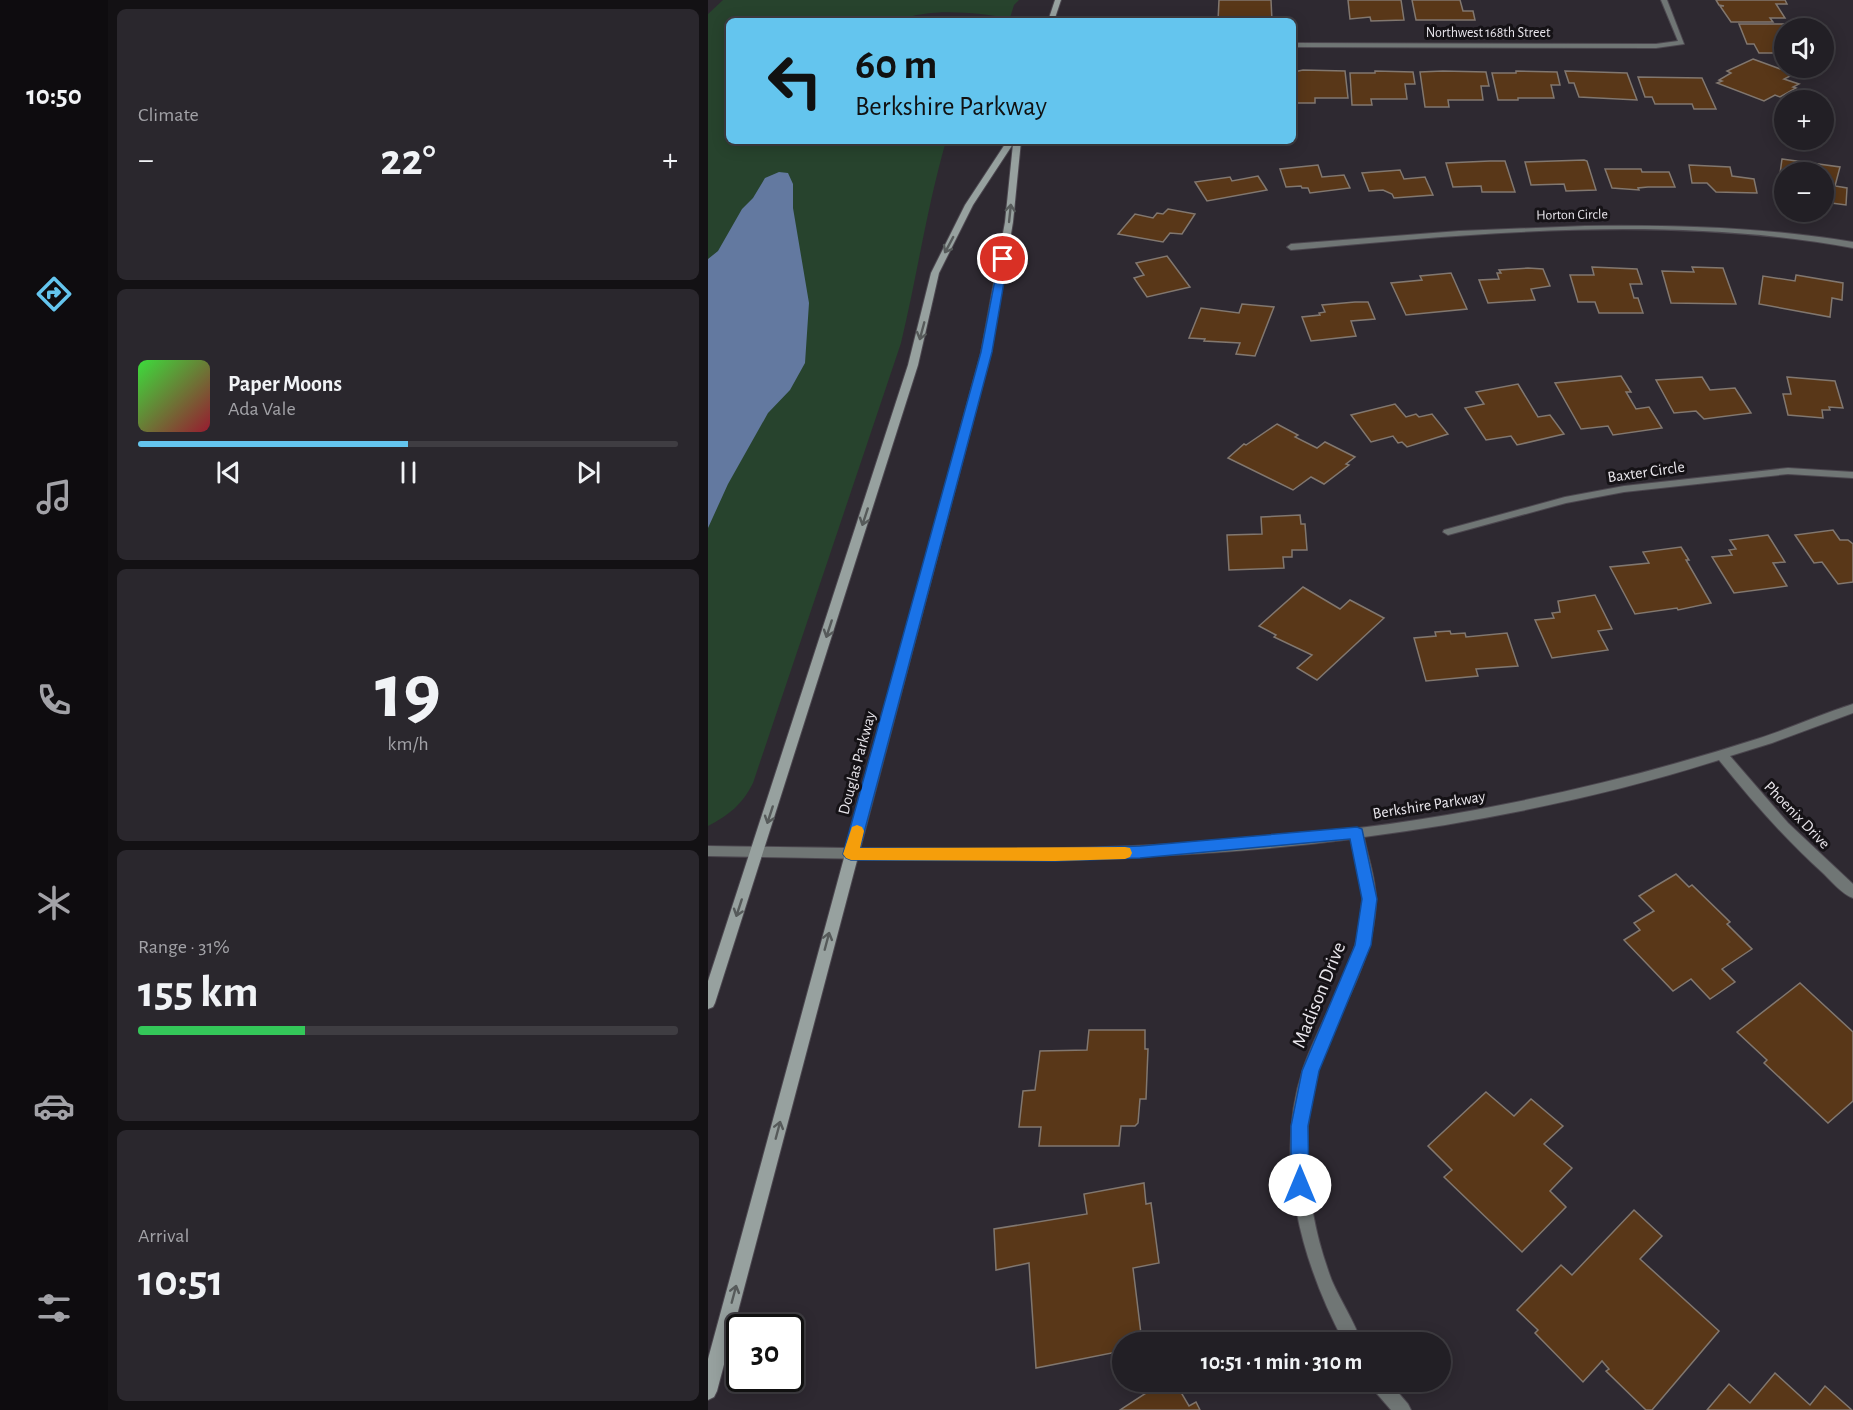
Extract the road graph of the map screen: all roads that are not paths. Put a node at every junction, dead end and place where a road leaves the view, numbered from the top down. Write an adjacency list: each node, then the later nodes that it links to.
1 (1058, 0): 3 (main road)
2 (1664, 0): 4 (street, Northwest 168th Street)
3 (1052, 18)
4 (1296, 45)
5 (1009, 144): 15 (main road, one-way to 15)
6 (1017, 144): 16 (main road, Douglas Parkway, one-way to 6)
7 (1853, 245): 8 (street, Horton Circle)
8 (1291, 247)
9 (1853, 475): 10 (street, Baxter Circle)
10 (1448, 532)
11 (1853, 708): 12 (street, Berkshire Parkway)
12 (1722, 755): 13 (street, Berkshire Parkway); 17 (street, Phoenix Drive)
13 (1357, 833): 16 (street, Berkshire Parkway); 19 (street, Madison Drive)
14 (708, 851): 15 (street, Berkshire Parkway)
15 (757, 852): 16 (street, Berkshire Parkway); 18 (main road, one-way to 18)
16 (851, 854): 20 (main road, Douglas Parkway, one-way to 16)
17 (1853, 892)
18 (708, 1004)
19 (1347, 1332)
20 (708, 1391)
21 (1387, 1392): 22 (street)
22 (1402, 1410)

